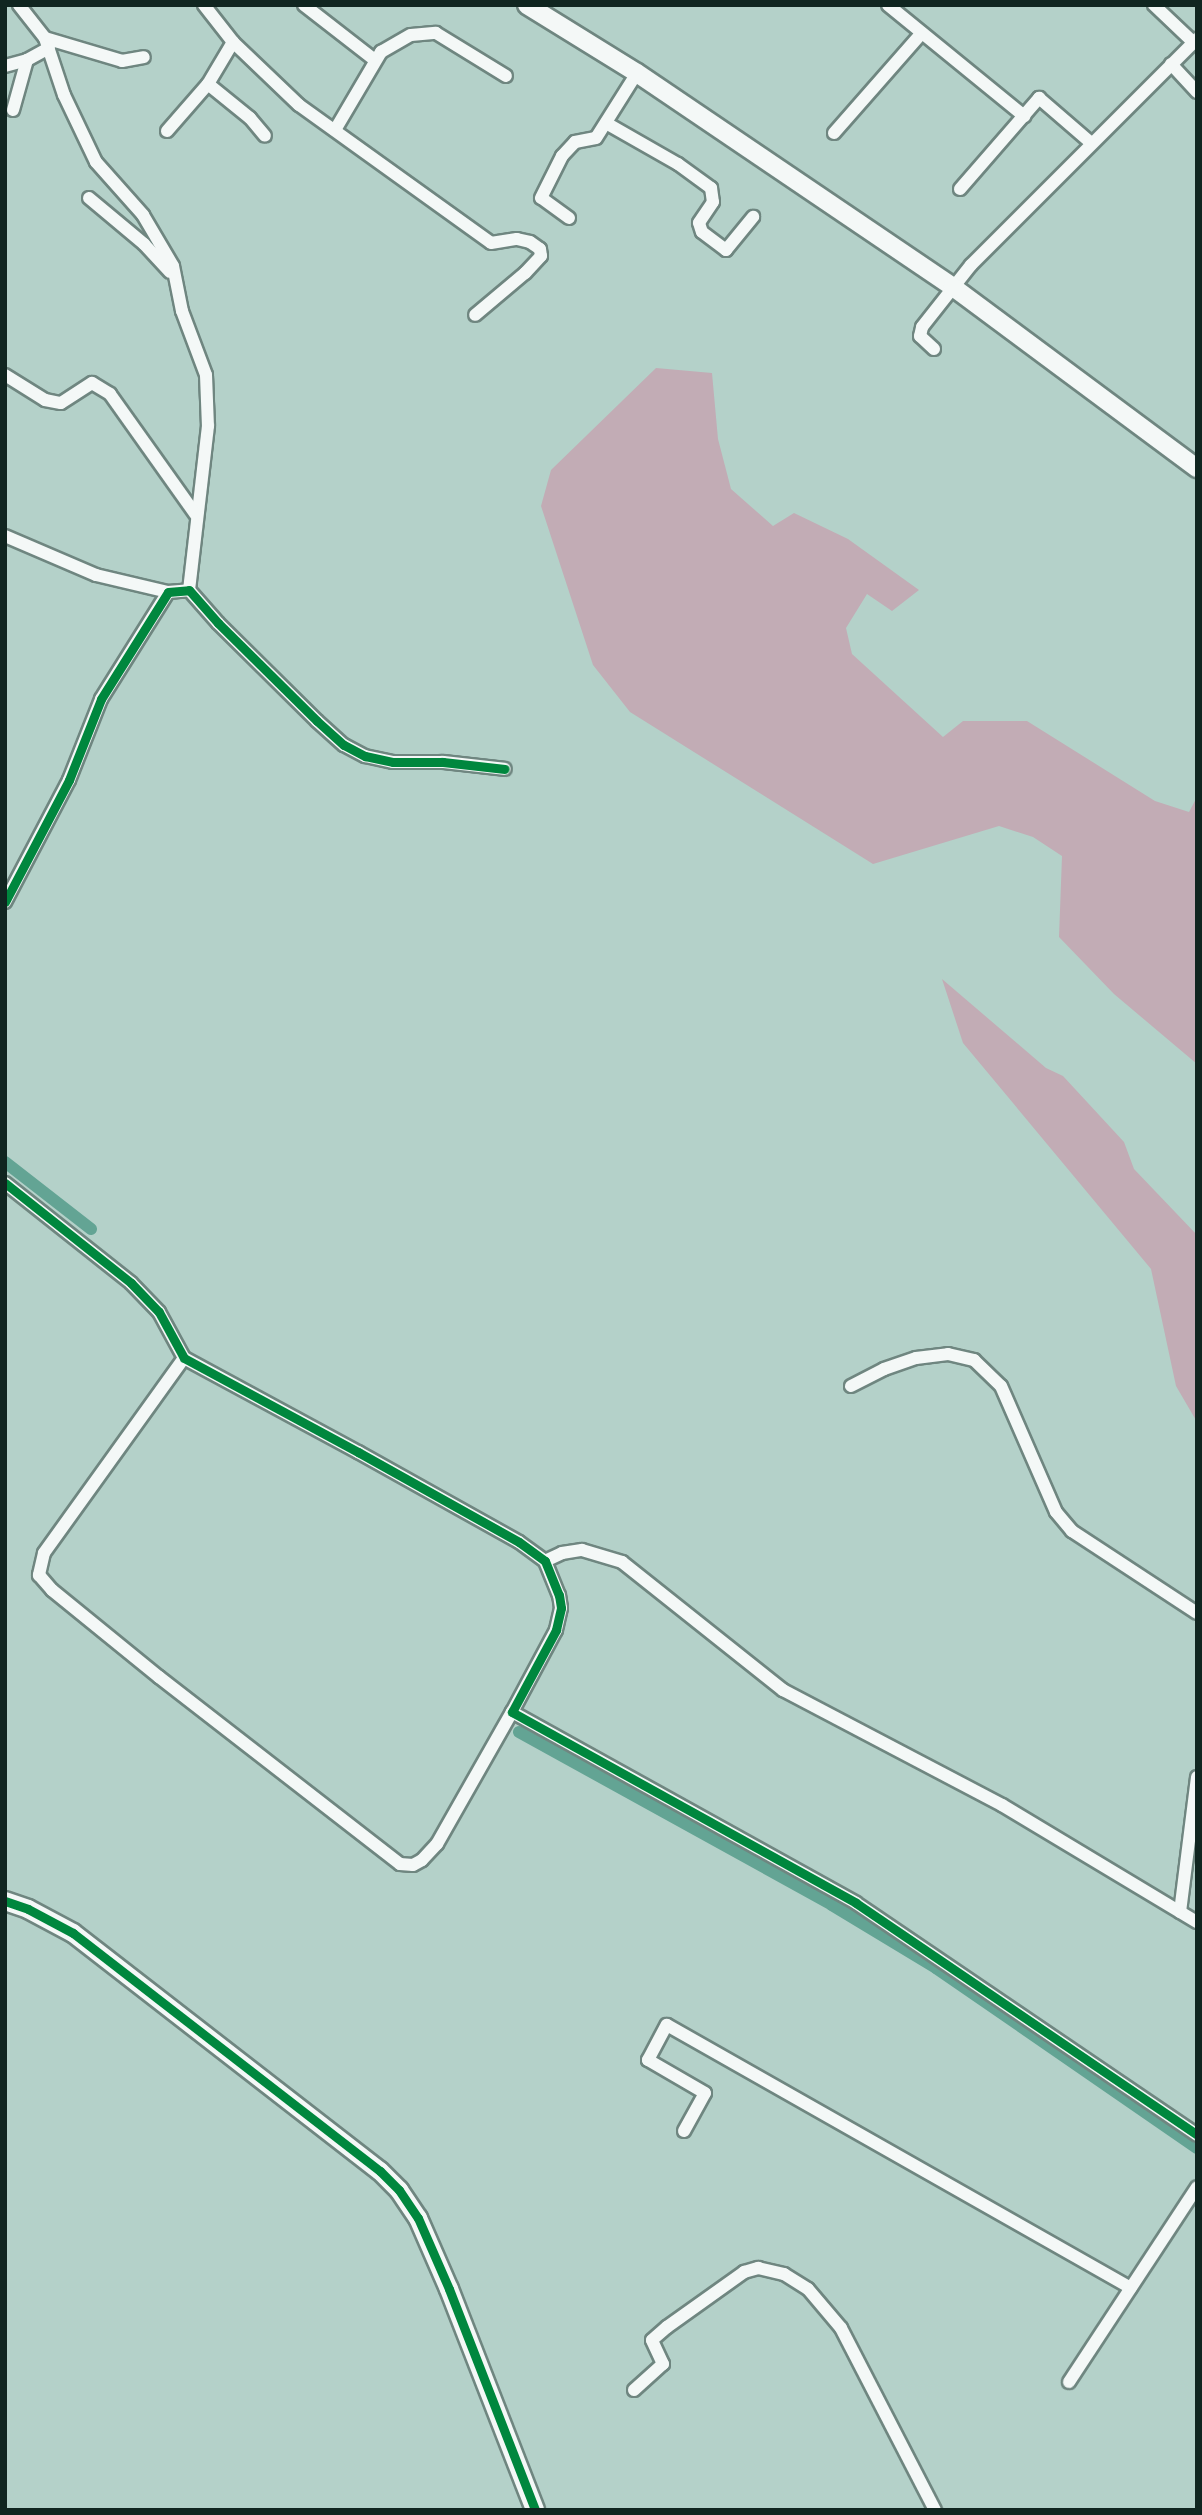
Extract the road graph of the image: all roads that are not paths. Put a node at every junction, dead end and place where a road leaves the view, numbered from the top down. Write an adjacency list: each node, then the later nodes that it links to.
1 (19, 5): 10 (street)
2 (204, 5): 9 (street)
3 (304, 5): 12 (street)
4 (527, 5): 16 (street)
5 (888, 5): 7 (street)
6 (1154, 5): 8 (street)
7 (922, 33): 21 (street); 25 (street)
8 (1195, 41): 14 (street)
9 (233, 42): 18 (street); 23 (street)
10 (47, 43): 11 (street); 13 (street); 32 (street)
11 (144, 57)
12 (375, 60): 17 (street); 23 (street)
13 (27, 61): 15 (street); 20 (street)
14 (1171, 64): 19 (street); 27 (street)
15 (5, 66)
16 (637, 73): 22 (street); 33 (street)
17 (506, 76)
18 (208, 84): 24 (street); 26 (street)
19 (1197, 92)
20 (13, 110)
21 (1024, 116): 27 (street); 28 (street)
22 (606, 123): 30 (street); 31 (street)
23 (335, 130): 34 (street)
24 (167, 131)
25 (834, 133)
26 (265, 136)
27 (1090, 142): 33 (street)
28 (960, 189)
29 (89, 198): 32 (street)
30 (753, 217)
31 (569, 218)
32 (176, 277): 38 (street)
33 (953, 286): 35 (street); 37 (street)
34 (475, 315)
35 (934, 349)
36 (5, 375): 38 (street)
37 (1197, 468)
38 (196, 515): 40 (street)
39 (5, 536): 41 (street)
40 (189, 590): 41 (street); 42 (street)
41 (168, 592): 43 (street)
42 (505, 769)
43 (5, 902)
44 (5, 1183): 45 (street)
45 (184, 1358): 47 (street); 49 (street)
46 (851, 1386): 48 (street)
47 (545, 1561): 49 (street); 52 (street)
48 (1197, 1613)
49 (512, 1712): 55 (street)
50 (1197, 1777): 52 (street)
51 (5, 1901): 60 (street)
52 (1180, 1912): 53 (street)
53 (1197, 1922)
54 (684, 2131): 57 (street)
55 (1197, 2135)
56 (1197, 2187): 57 (street)
57 (1131, 2288): 58 (street)
58 (1069, 2382)
59 (634, 2390): 61 (street)
60 (535, 2510)
61 (935, 2510)

